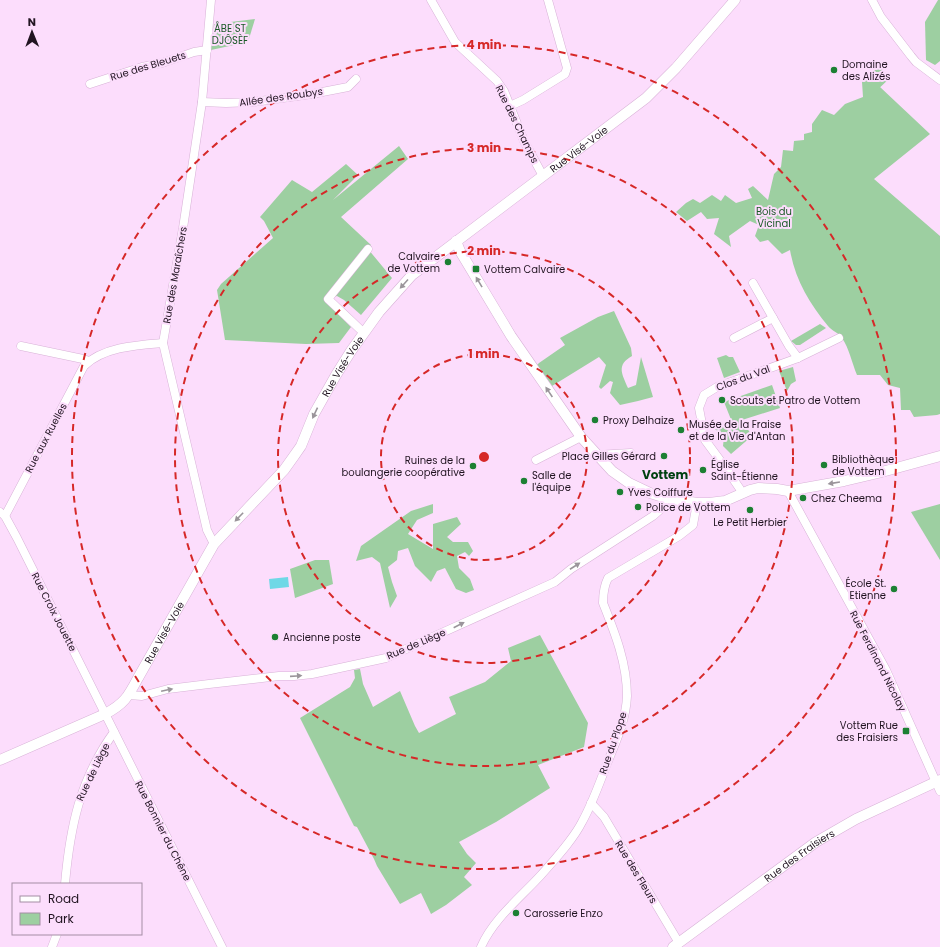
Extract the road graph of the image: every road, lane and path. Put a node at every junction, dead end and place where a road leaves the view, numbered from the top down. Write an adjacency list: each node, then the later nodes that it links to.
1 (211, 0): 6 (street, Rue des Maraîchers)
2 (431, 0): 11 (street, Rue des Champs)
3 (548, 0): 11 (street)
4 (735, 0): 12 (street, Rue Visé-Voie)
5 (872, 0): 8 (street)
6 (207, 50): 9 (street, Rue des Bleuets); 10 (street, Rue des Maraîchers)
7 (356, 79): 10 (street, Allée des Roubys)
8 (940, 80)
9 (90, 84)
10 (202, 102): 20 (street, Rue des Maraîchers)
11 (510, 106): 12 (street, Rue des Champs)
12 (543, 176): 13 (street, Rue Visé-Voie)
13 (456, 241): 17 (street, Rue Visé-Voie, one-way to 17); 24 (street, one-way to 13)
14 (368, 249): 17 (street)
15 (753, 283): 16 (street)
16 (773, 318): 18 (street); 22 (street)
17 (364, 333): 34 (street, Rue Visé-Voie, one-way to 34)
18 (734, 338)
19 (839, 338): 22 (street, Clos du Val)
20 (163, 343): 23 (street); 34 (street, Rue des Maraîchers)
21 (21, 346): 23 (street)
22 (798, 358): 30 (street, Clos du Val)
23 (89, 361): 33 (street, Rue aux Ruelles)
24 (580, 438): 26 (street); 28 (street)
25 (631, 453): 26 (street)
26 (596, 455): 31 (street)
27 (940, 456): 29 (street, one-way to 29)
28 (536, 460)
29 (788, 491): 30 (street); 39 (street, Rue Ferdinand Nicolay)
30 (741, 494): 32 (street)
31 (666, 498): 32 (street); 35 (street, Rue de Liège, one-way to 31)
32 (697, 503): 40 (street, Rue du Plope)
33 (2, 514): 36 (street, Rue Croix Jouette)
34 (214, 544): 35 (street, Rue Visé-Voie)
35 (129, 695): 36 (street, Rue Visé-Voie)
36 (105, 714): 37 (street, Rue Bonnier du Chêne); 38 (street, Rue Visé-Voie)
37 (114, 732): 41 (street, Rue de Liège); 45 (street, Rue Bonnier du Chêne)
38 (0, 760)
39 (939, 784): 43 (street, Rue des Fraisiers)
40 (591, 803): 43 (street, Rue des Fleurs); 46 (street, Rue du Plope)
41 (65, 883)
42 (57, 935): 44 (street)
43 (676, 945)
44 (52, 947)
45 (222, 947)
46 (481, 947)

